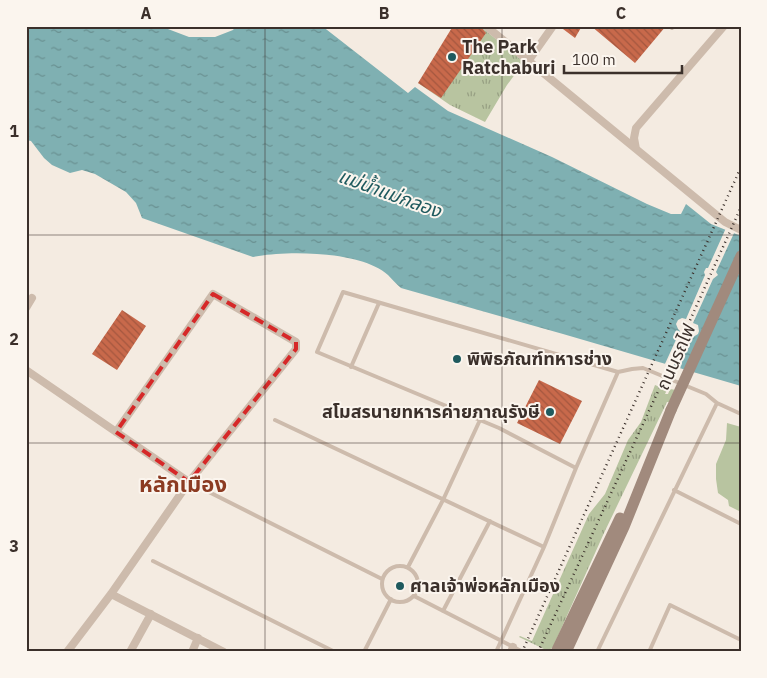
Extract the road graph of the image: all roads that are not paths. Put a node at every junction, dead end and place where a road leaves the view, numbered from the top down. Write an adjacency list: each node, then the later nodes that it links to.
1 (486, 26): 4 (street)
2 (553, 26): 4 (street)
3 (724, 26): 5 (street)
4 (529, 60): 5 (street)
5 (636, 148): 6 (street)
6 (741, 230)
7 (741, 256): 20 (main road, ถนนรถไฟ, bridge)
8 (32, 298): 10 (street)
9 (379, 303): 11 (lane); 11 (lane); 13 (lane)
10 (26, 308)
11 (352, 367): 17 (lane)
12 (26, 370): 18 (street)
13 (618, 372): 14 (lane); 19 (lane)
14 (716, 403): 15 (lane); 22 (lane)
15 (741, 414)
16 (275, 420): 23 (lane)
17 (480, 420): 19 (lane); 23 (lane)
18 (116, 432): 21 (street); 21 (street)
19 (576, 468): 26 (lane)
20 (645, 472): 47 (main road, ถนนรถไฟ); 48 (main road, ถนนรถไฟ)
21 (189, 482): 29 (lane); 30 (street)
22 (674, 490): 25 (lane); 49 (lane)
23 (443, 500): 24 (lane); 28 (lane)
24 (490, 520): 26 (lane); 33 (lane)
25 (741, 524)
26 (544, 547): 37 (lane)
27 (154, 561): 43 (lane)
28 (408, 568): 29 (lane); 31 (lane)
29 (382, 579): 32 (lane)
30 (111, 594): 34 (street); 39 (street)
31 (414, 596): 32 (lane); 33 (lane)
32 (391, 600): 44 (lane)
33 (444, 611): 37 (lane)
34 (150, 614): 35 (street); 40 (street)
35 (198, 638): 41 (street); 42 (street)
36 (741, 640): 50 (lane)
37 (502, 641): 38 (lane); 45 (lane)
38 (512, 649): 46 (lane)
39 (67, 652)
40 (130, 652)
41 (192, 652)
42 (224, 652)
43 (334, 652)
44 (364, 652)
45 (496, 652)
46 (523, 652)
47 (556, 652)
48 (566, 652)
49 (597, 652)
50 (649, 652)

